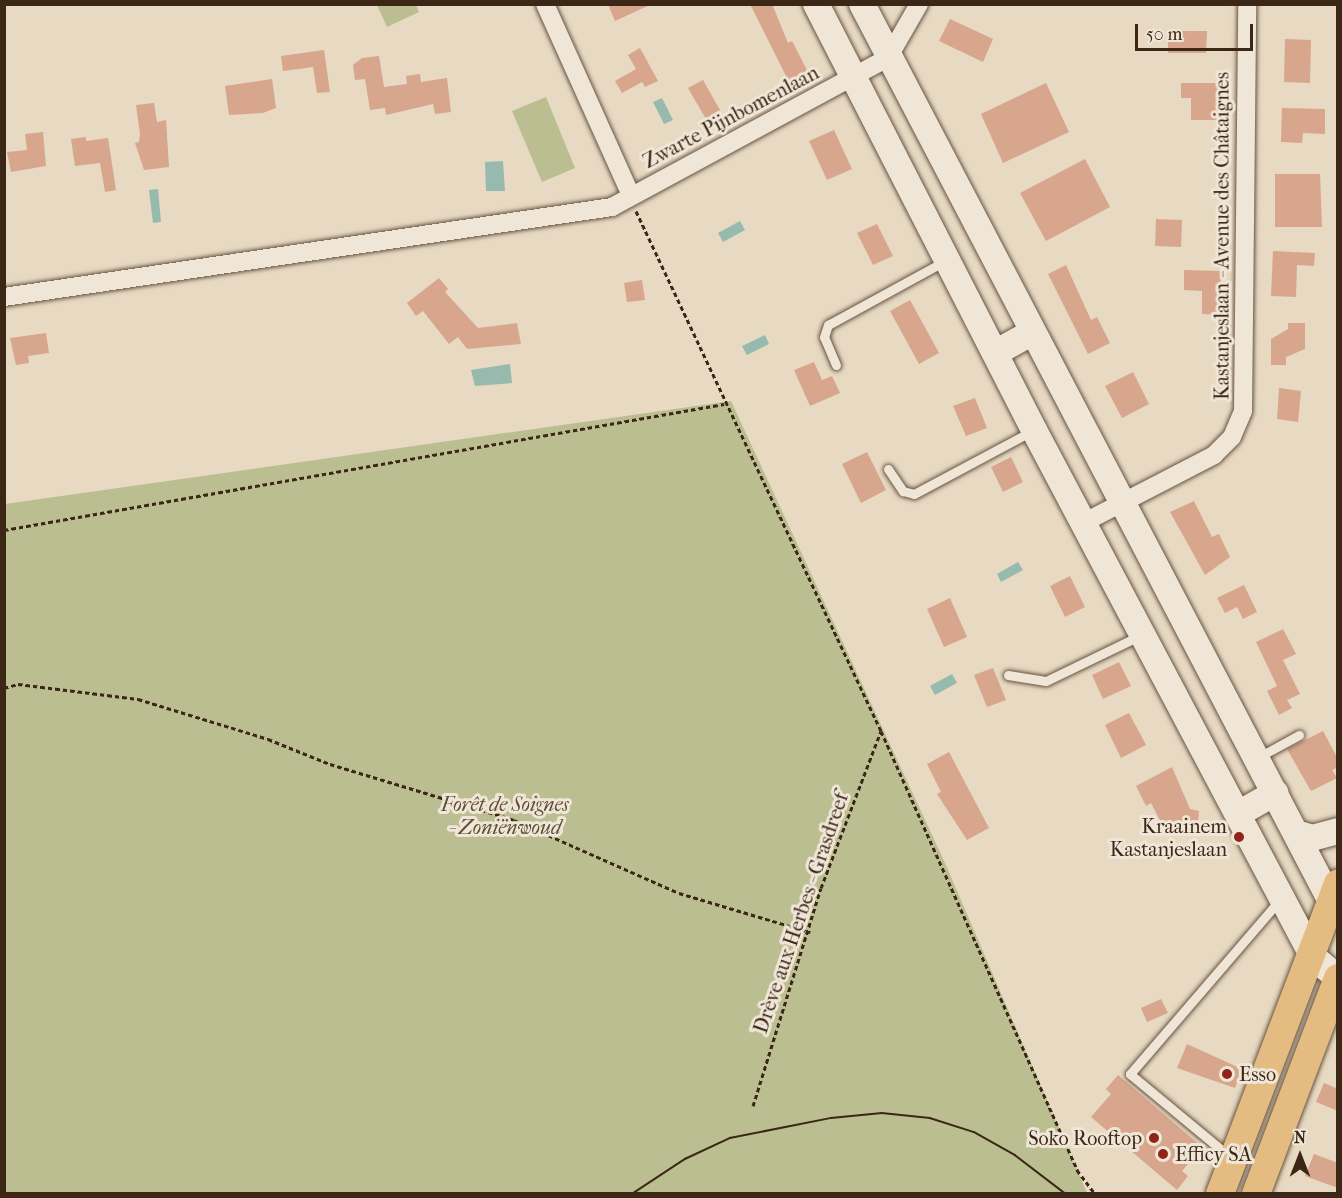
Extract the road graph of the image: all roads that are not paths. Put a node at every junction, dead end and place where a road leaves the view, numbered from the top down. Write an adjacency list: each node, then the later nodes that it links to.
1 (545, 4): 8 (street)
2 (816, 4): 7 (street)
3 (862, 4): 6 (street)
4 (919, 4): 6 (street)
5 (1247, 4): 16 (street, Kastanjeslaan - Avenue des Châtaignes)
6 (888, 58): 7 (street, Zwarte Pijnbomenlaan); 11 (street)
7 (851, 78): 8 (street, Zwarte Pijnbomenlaan); 9 (street)
8 (631, 195): 10 (street, Zwarte Pijnbomenlaan)
9 (946, 260): 12 (street); 13 (lane)
10 (4, 297)
11 (1032, 332): 12 (street); 16 (street)
12 (995, 353): 14 (street)
13 (836, 365)
14 (1034, 430): 15 (lane); 17 (street)
15 (888, 469)
16 (1124, 501): 17 (street, Kastanjeslaan - Avenue des Châtaignes); 21 (street)
17 (1083, 523): 18 (street)
18 (1143, 634): 19 (lane); 23 (street)
19 (1008, 675)
20 (1299, 735): 21 (lane)
21 (1257, 758): 22 (street)
22 (1275, 793): 23 (street); 25 (street)
23 (1238, 814): 26 (street)
24 (1338, 831): 25 (street)
25 (1296, 833): 27 (street)
26 (1282, 898): 28 (street); 30 (lane)
27 (1336, 900): 28 (main road)
28 (1313, 957): 29 (street); 30 (main road)
29 (1338, 978): 32 (main road)
30 (1232, 1158): 31 (main road)
31 (1220, 1194)
32 (1256, 1194)

